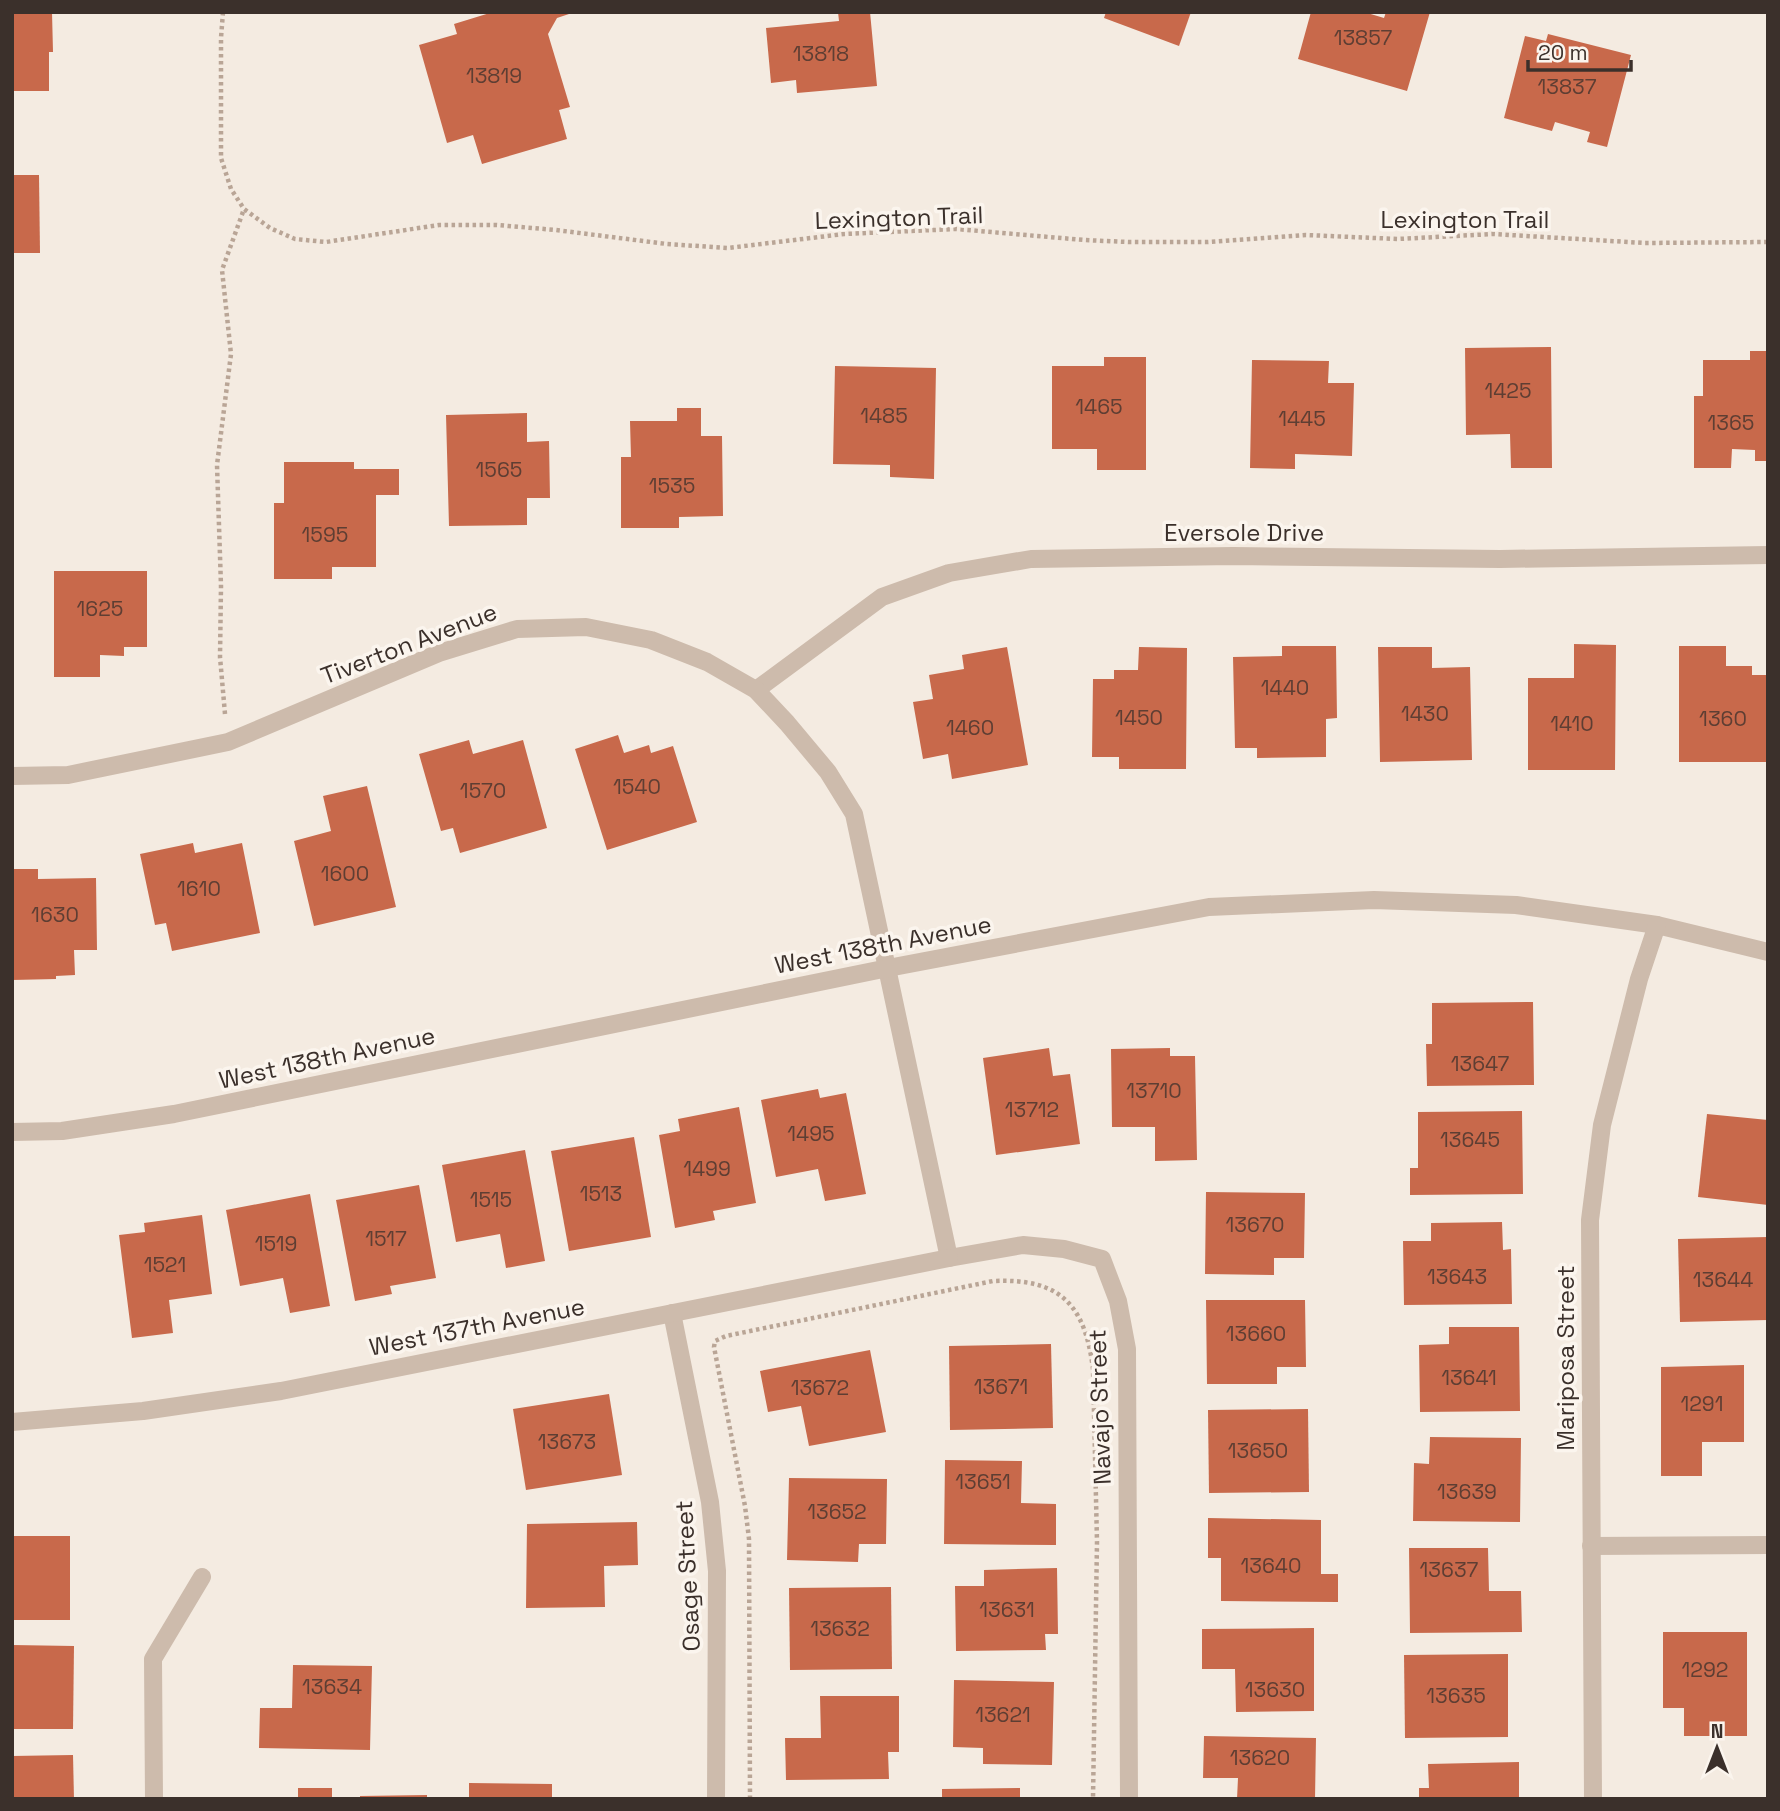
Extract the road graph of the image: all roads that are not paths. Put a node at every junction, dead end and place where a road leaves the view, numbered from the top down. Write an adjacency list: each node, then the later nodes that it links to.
1 (1768, 555): 2 (street, Eversole Drive)
2 (756, 690): 3 (street, Tiverton Avenue); 6 (street, Tiverton Avenue)
3 (12, 776)
4 (1657, 925): 5 (street, West 138th Avenue); 6 (street, West 138th Avenue); 12 (street, Mariposa Street)
5 (1768, 952)
6 (888, 968): 7 (street, West 138th Avenue); 8 (street)
7 (12, 1132)
8 (949, 1258): 9 (street, West 137th Avenue); 16 (street, Navajo Street)
9 (672, 1313): 10 (street, West 137th Avenue); 15 (street, Osage Street)
10 (12, 1422)
11 (1768, 1545): 12 (street)
12 (1591, 1546): 17 (street, Mariposa Street)
13 (202, 1577): 14 (street)
14 (154, 1799)
15 (716, 1799)
16 (1129, 1799)
17 (1592, 1799)

